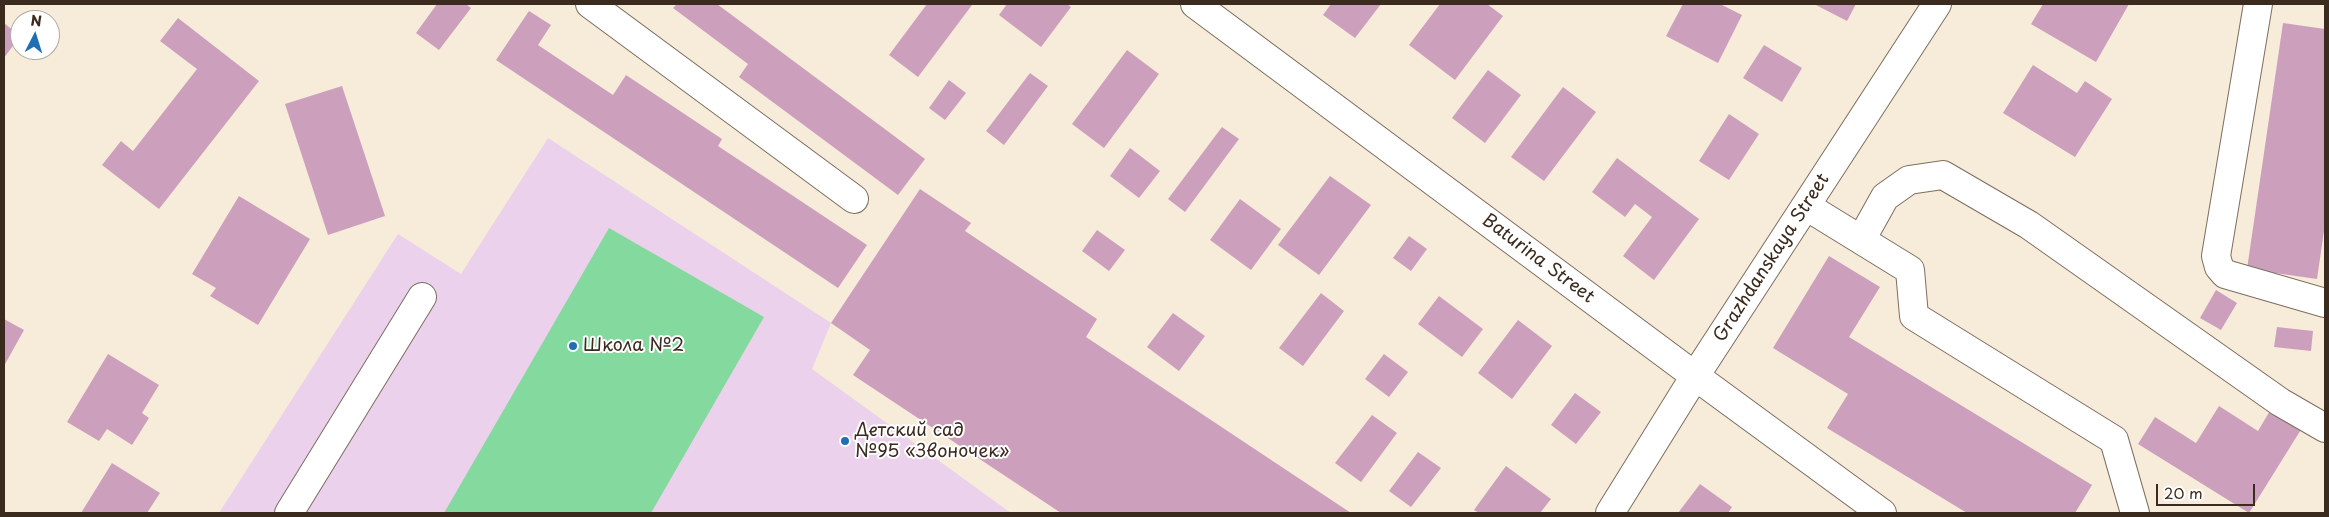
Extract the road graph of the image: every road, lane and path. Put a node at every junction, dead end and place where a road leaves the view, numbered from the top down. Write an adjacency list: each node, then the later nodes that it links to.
1 (590, 4): 5 (street)
2 (1195, 4): 11 (street, Baturina Street)
3 (1937, 4): 7 (street, Grazhdanskaya Street)
4 (2258, 4): 10 (street)
5 (621, 13): 6 (street)
6 (854, 199)
7 (1806, 206): 8 (street); 11 (street, Grazhdanskaya Street)
8 (1861, 240): 12 (street); 16 (street)
9 (422, 297): 13 (street)
10 (2325, 303)
11 (1695, 376): 14 (street, Grazhdanskaya Street); 15 (street, Baturina Street)
12 (2325, 428)
13 (289, 513)
14 (1610, 513)
15 (1882, 513)
16 (2135, 513)

